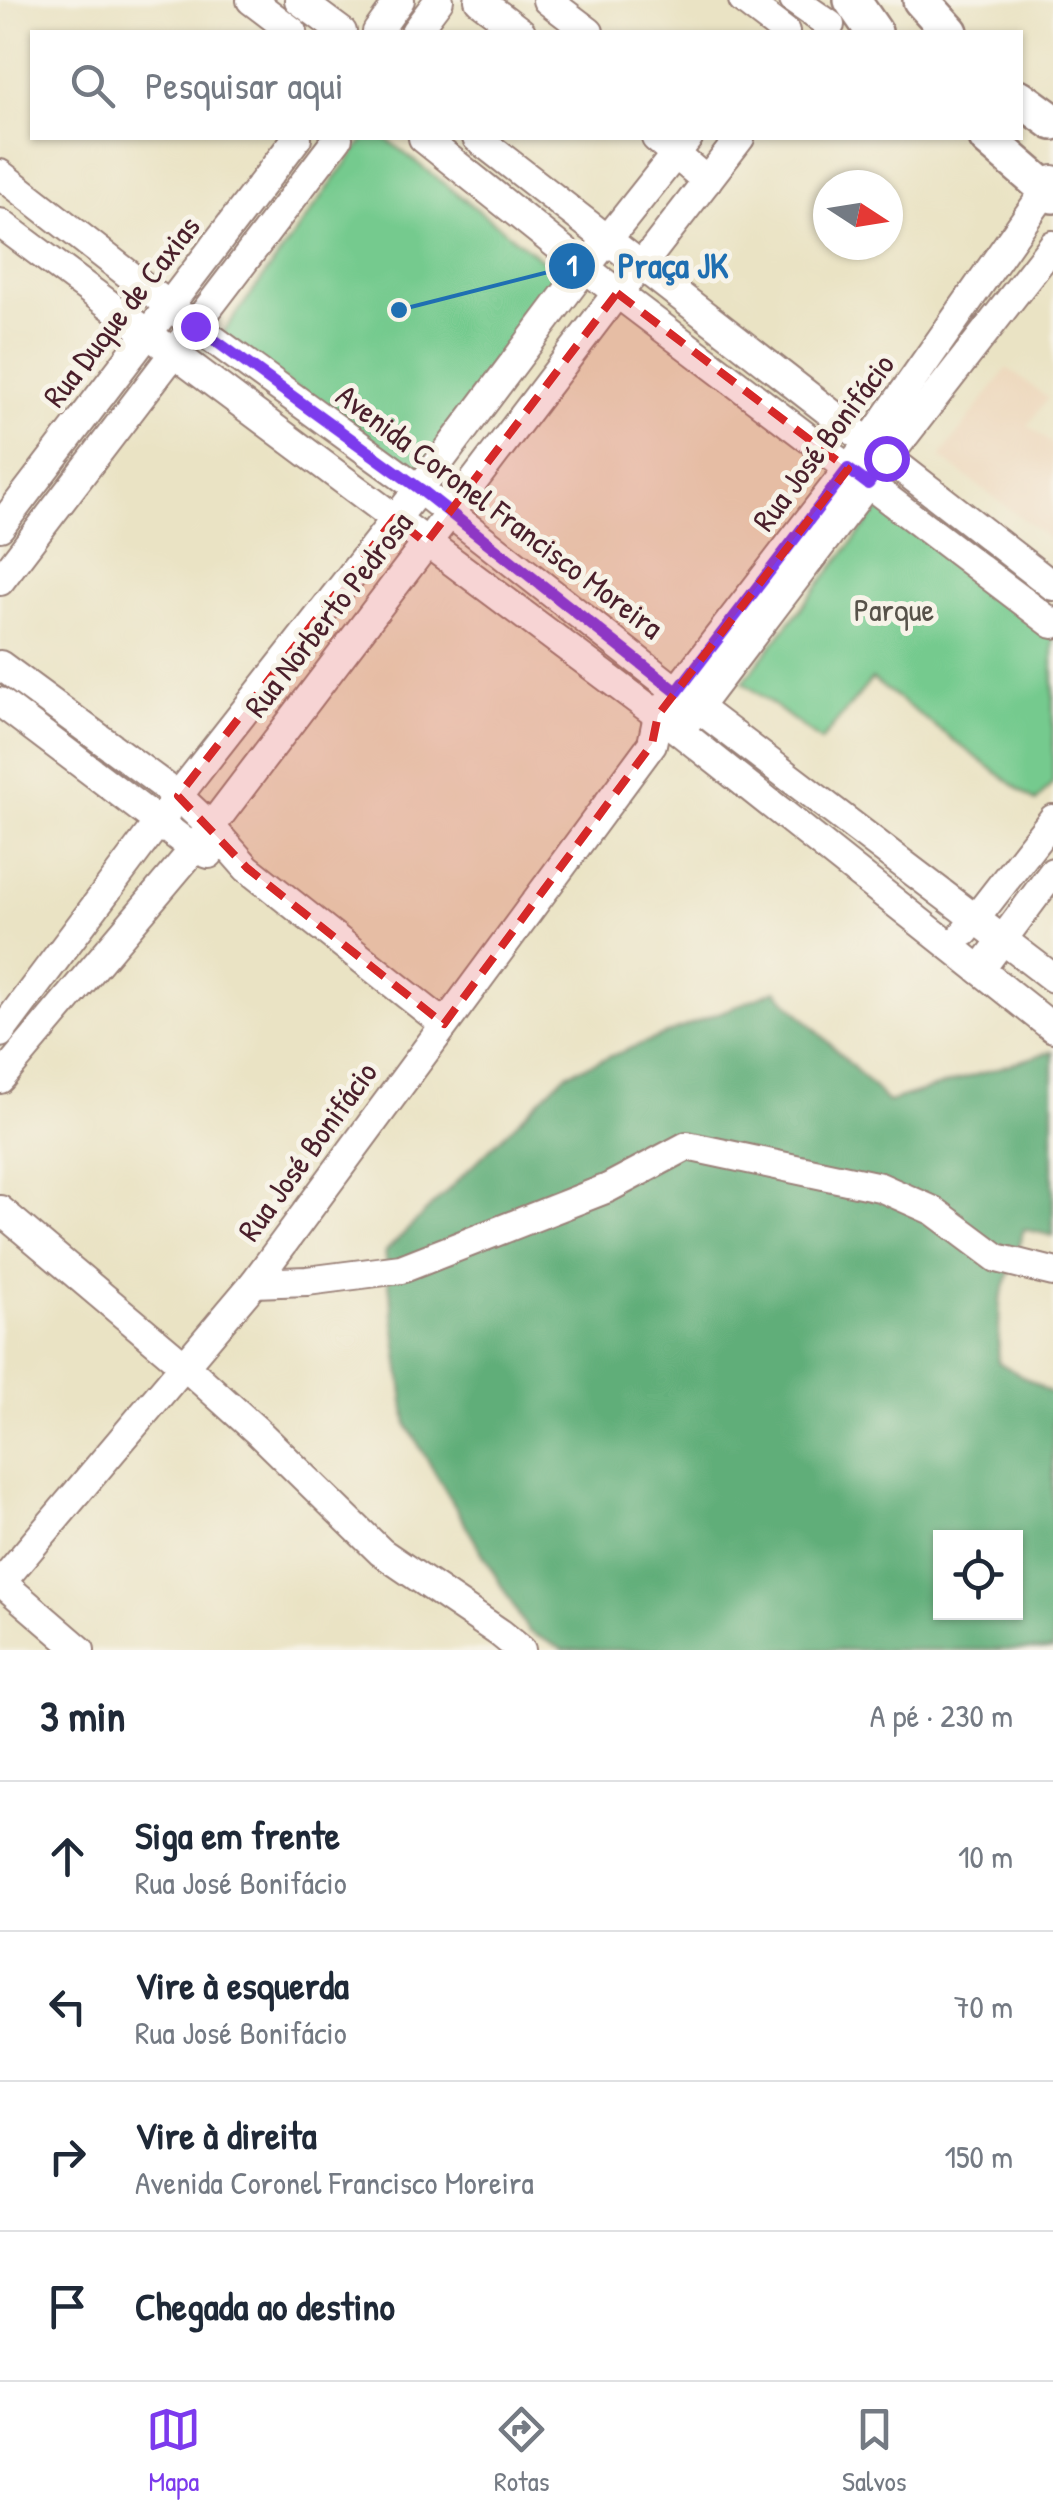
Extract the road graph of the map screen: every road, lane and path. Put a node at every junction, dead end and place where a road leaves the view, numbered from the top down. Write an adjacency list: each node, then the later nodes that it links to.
1 (251, 0): 12 (street)
2 (299, 0): 13 (street)
3 (400, 0): 14 (street)
4 (440, 0): 15 (street)
5 (479, 0): 16 (street)
6 (547, 0): 17 (street)
7 (744, 0): 11 (street)
8 (794, 0): 10 (street)
9 (921, 0): 19 (main road)
10 (838, 14): 18 (main road)
11 (776, 21)
12 (290, 30)
13 (339, 30)
14 (378, 30)
15 (418, 30)
16 (518, 30)
17 (587, 30)
18 (870, 30)
19 (948, 30)
20 (1023, 100): 21 (main road)
21 (1053, 122)
22 (296, 140): 38 (street, Rua Duque de Caxias)
23 (336, 140): 39 (street, Rua Duque de Caxias)
24 (425, 140): 36 (street)
25 (480, 140): 33 (street)
26 (733, 140): 30 (street, Rua Norberto Pedrosa)
27 (990, 140): 31 (main road)
28 (674, 143): 30 (street); 33 (street, Rua Norberto Pedrosa)
29 (0, 174): 38 (street, Avenida Coronel Francisco Moreira)
30 (707, 181): 35 (street, Rua Norberto Pedrosa)
31 (1051, 188): 42 (street, Rua José Bonifácio)
32 (0, 223): 40 (street)
33 (608, 239): 35 (street); 36 (street, Rua Norberto Pedrosa)
34 (1053, 245): 42 (street, Rua José Bonifácio)
35 (640, 266): 37 (street, Rua Norberto Pedrosa); 42 (street)
36 (585, 268): 37 (street); 44 (street, Rua Norberto Pedrosa)
37 (617, 293): 43 (street); 45 (street, Rua Norberto Pedrosa)
38 (170, 306): 39 (street, Avenida Coronel Francisco Moreira); 40 (street, Rua Duque de Caxias)
39 (195, 326): 41 (street, Rua Duque de Caxias); 44 (street, Avenida Coronel Francisco Moreira)
40 (147, 333): 41 (street); 47 (street, Rua Duque de Caxias)
41 (174, 354): 46 (street); 49 (street, Rua Duque de Caxias)
42 (878, 450): 43 (street, Rua José Bonifácio); 50 (street)
43 (858, 476): 51 (street); 53 (street, Rua José Bonifácio)
44 (420, 489): 45 (street, Avenida Coronel Francisco Moreira); 46 (street, Rua Norberto Pedrosa)
45 (450, 514): 48 (street, Rua Norberto Pedrosa); 53 (street, Avenida Coronel Francisco Moreira)
46 (395, 518): 48 (street); 56 (street, Rua Norberto Pedrosa)
47 (0, 526)
48 (426, 544): 55 (street); 59 (street, Rua Norberto Pedrosa)
49 (0, 581)
50 (1053, 586)
51 (1053, 624)
52 (0, 665): 56 (street)
53 (687, 699): 55 (street, Rua José Bonifácio); 61 (street, Avenida Coronel Francisco Moreira)
54 (0, 702): 58 (street)
55 (668, 723): 63 (street); 66 (street, Rua José Bonifácio)
56 (178, 796): 58 (street, Rua Norberto Pedrosa); 59 (street)
57 (1053, 819): 61 (street)
58 (160, 822): 59 (street); 68 (street, Rua Norberto Pedrosa)
59 (202, 838): 66 (street); 69 (street, Rua Norberto Pedrosa)
60 (1053, 872): 62 (street)
61 (976, 918): 62 (street, Avenida Coronel Francisco Moreira); 63 (street)
62 (1004, 938): 64 (street); 65 (street, Avenida Coronel Francisco Moreira)
63 (952, 948): 64 (street)
64 (980, 970): 67 (street)
65 (1053, 978)
66 (444, 1024): 72 (street, Rua José Bonifácio)
67 (1053, 1028)
68 (0, 1033)
69 (0, 1079)
70 (0, 1210): 73 (street)
71 (1053, 1272): 72 (street)
72 (254, 1283): 73 (street, Rua José Bonifácio)
73 (185, 1366): 74 (street, Rua José Bonifácio); 76 (street)
74 (0, 1582): 75 (street)
75 (80, 1650)
76 (521, 1650)

